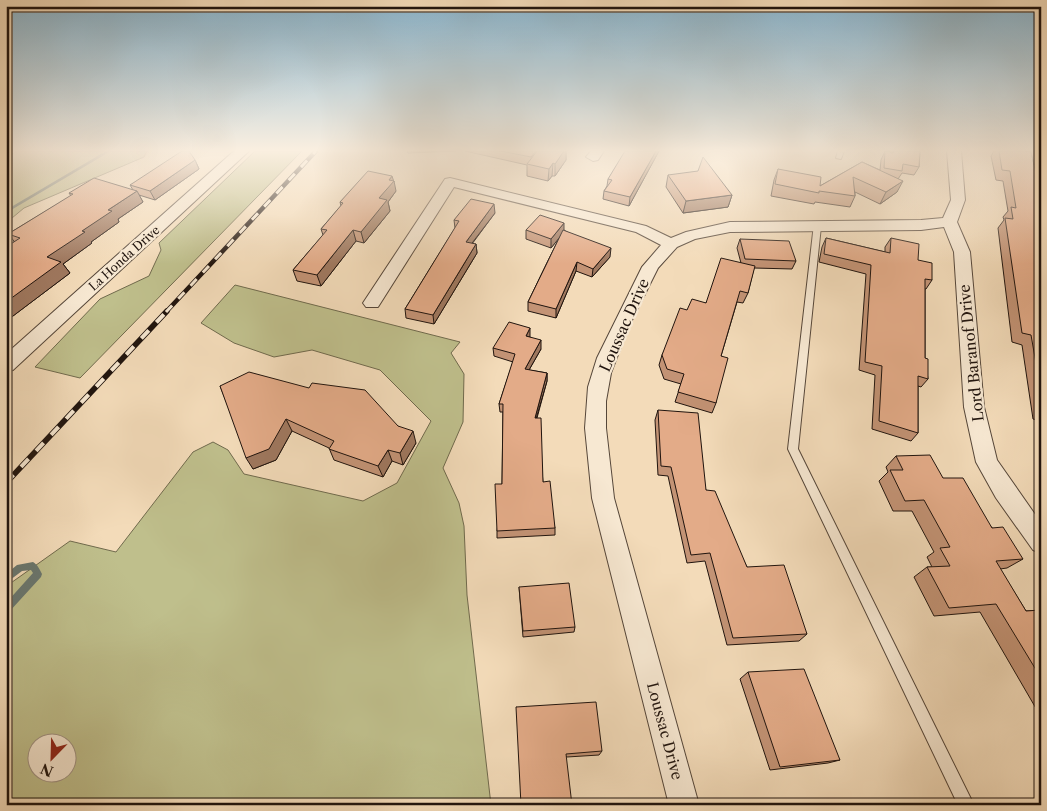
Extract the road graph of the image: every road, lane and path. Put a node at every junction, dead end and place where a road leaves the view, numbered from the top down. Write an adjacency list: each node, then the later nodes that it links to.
1 (200, 189): 9 (street, La Honda Drive)
2 (446, 189): 8 (street)
3 (478, 189): 7 (street)
4 (957, 189): 5 (street)
5 (949, 222): 6 (street, Loussac Drive); 10 (street, Lord Baranof Drive)
6 (817, 226): 7 (street, Loussac Drive); 12 (lane)
7 (671, 244): 11 (street, Loussac Drive)
8 (372, 303)
9 (6, 365)
10 (1041, 542)
11 (684, 805)
12 (966, 805)

